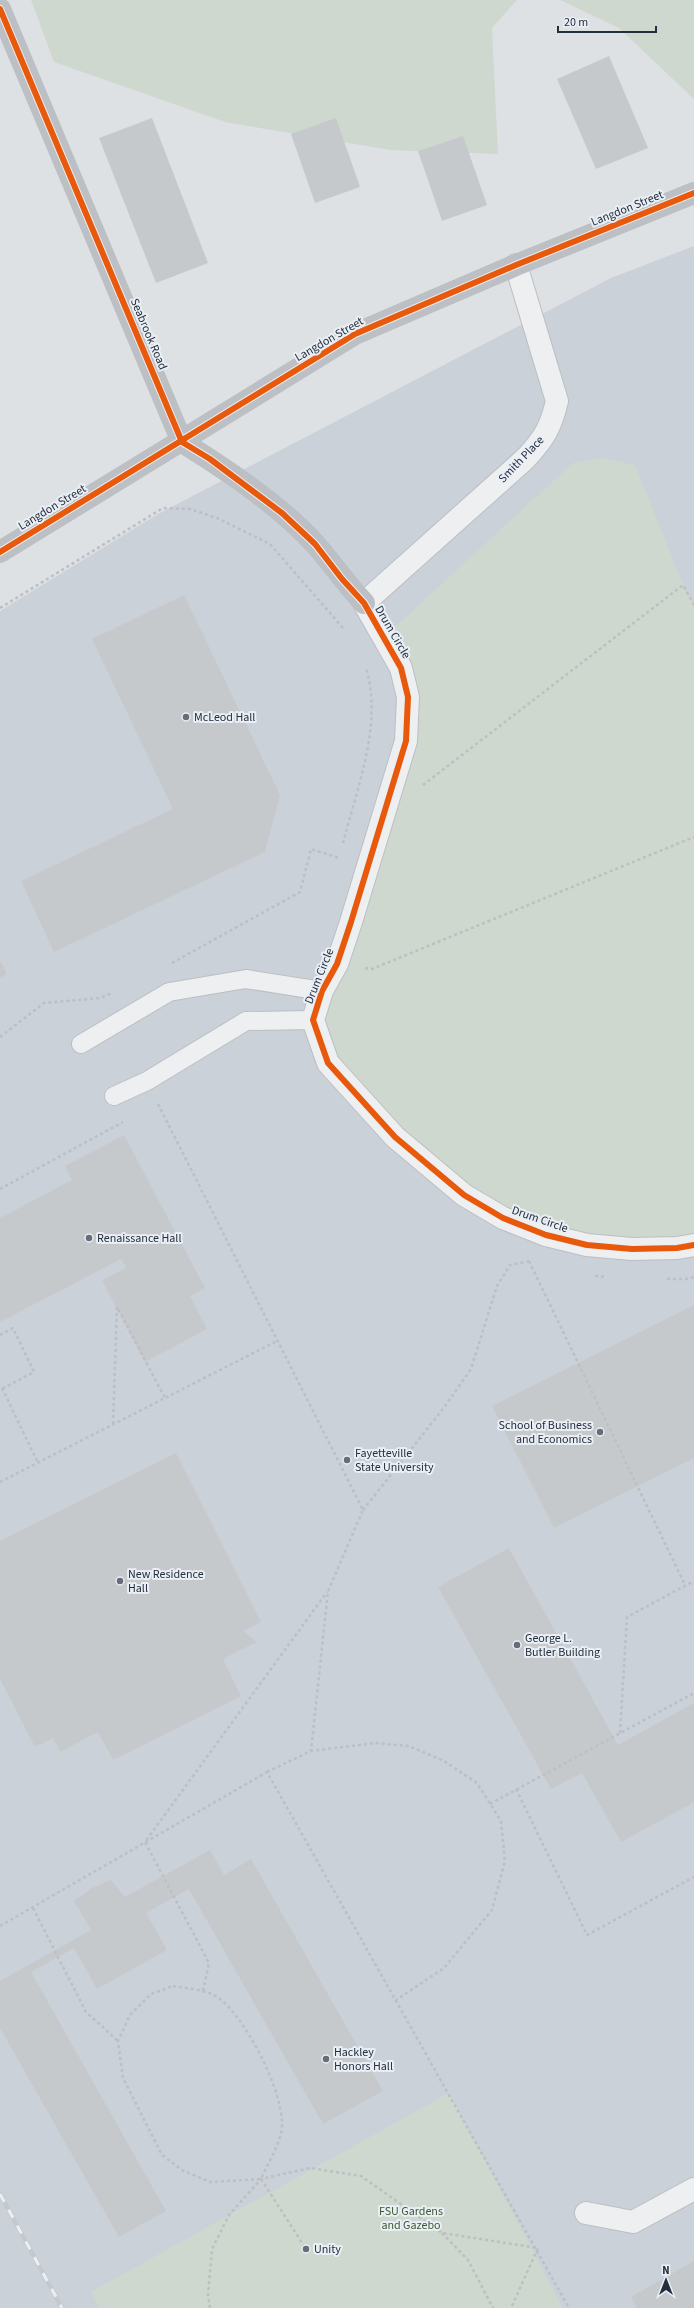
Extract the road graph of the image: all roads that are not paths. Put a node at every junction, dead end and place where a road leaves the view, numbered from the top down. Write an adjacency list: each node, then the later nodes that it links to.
1 (0, 9): 4 (street, Seabrook Road)
2 (694, 193): 3 (street, Langdon Street)
3 (516, 265): 4 (street, Langdon Street); 6 (street, Smith Place)
4 (182, 442): 5 (street, Langdon Street); 6 (street)
5 (0, 552)
6 (364, 603): 7 (street, Drum Circle)
7 (322, 991): 8 (street, Drum Circle); 9 (lane)
8 (313, 1020): 10 (lane); 11 (street, Drum Circle)
9 (81, 1044)
10 (114, 1096)
11 (694, 1245)
12 (694, 2189): 13 (street)
13 (586, 2214)

